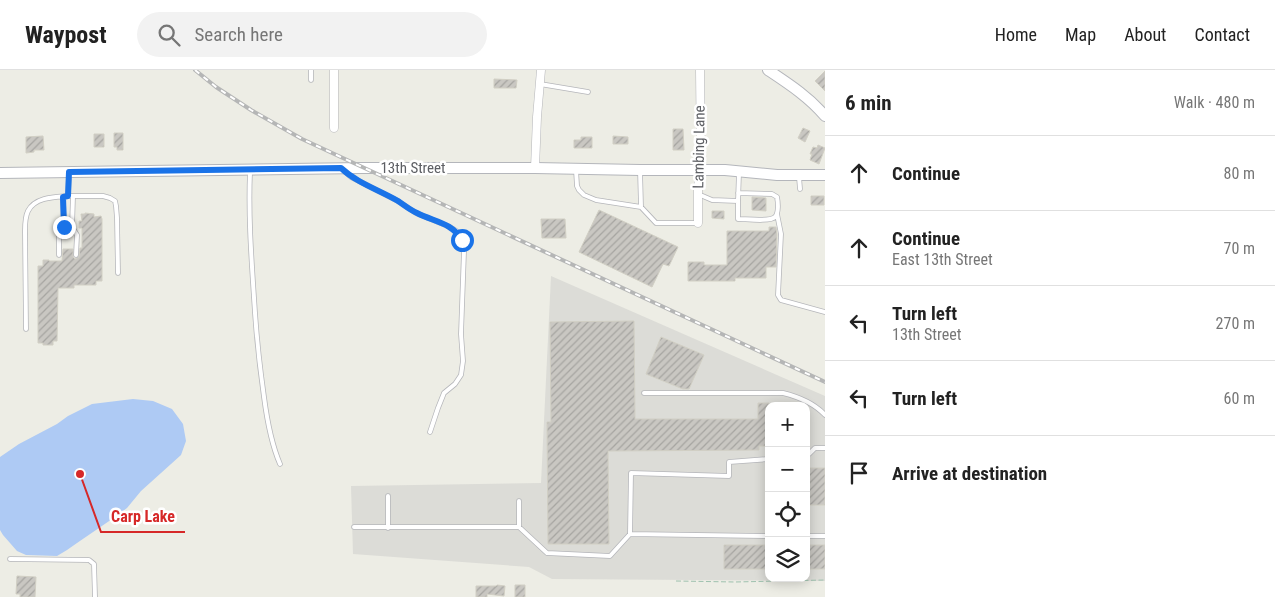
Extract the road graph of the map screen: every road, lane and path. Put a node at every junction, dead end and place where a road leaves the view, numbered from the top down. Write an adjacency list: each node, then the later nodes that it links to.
1 (311, 70): 6 (lane)
2 (334, 70): 10 (street)
3 (541, 70): 7 (street)
4 (700, 70): 16 (street, Lambing Lane)
5 (768, 70): 9 (street)
6 (311, 80)
7 (540, 84): 8 (lane); 12 (street)
8 (588, 92)
9 (825, 116)
10 (334, 128)
11 (341, 168): 12 (street, 13th Street); 14 (street, 13th Street); 40 (lane)
12 (536, 168): 13 (street, 13th Street)
13 (576, 169): 15 (street, 13th Street); 28 (lane)
14 (250, 170): 18 (street, 13th Street); 44 (lane)
15 (640, 170): 16 (street, 13th Street); 28 (lane)
16 (701, 170): 17 (street, 13th Street); 24 (street, Lambing Lane)
17 (738, 171): 20 (street, 13th Street); 23 (lane)
18 (69, 172): 19 (street, 13th Street); 25 (lane)
19 (0, 173)
20 (799, 175): 21 (street, 13th Street); 22 (lane)
21 (825, 175)
22 (800, 189)
23 (738, 193): 27 (lane); 29 (lane)
24 (698, 194): 27 (lane); 30 (street, Lambing Lane)
25 (71, 196): 26 (lane); 32 (lane); 35 (lane)
26 (63, 197): 31 (lane); 37 (lane)
27 (738, 201): 29 (lane)
28 (640, 207): 30 (lane)
29 (777, 214): 36 (lane)
30 (698, 223)
31 (64, 227): 32 (lane); 33 (lane)
32 (72, 227): 34 (lane)
33 (59, 255)
34 (76, 255)
35 (118, 273)
36 (825, 312)
37 (26, 329)
38 (644, 393): 39 (lane)
39 (825, 415)
40 (430, 432)
41 (825, 448): 42 (lane)
42 (810, 453)
43 (765, 459): 50 (lane)
44 (280, 464)
45 (388, 496): 49 (lane)
46 (519, 501): 48 (lane)
47 (354, 527): 49 (lane)
48 (519, 527): 49 (lane); 50 (lane)
49 (388, 528)
50 (630, 534): 51 (lane)
51 (765, 536)
52 (810, 536): 53 (lane)
53 (825, 536)
54 (10, 559): 57 (lane)
55 (825, 580): 56 (path)
56 (676, 581)
57 (95, 597)

